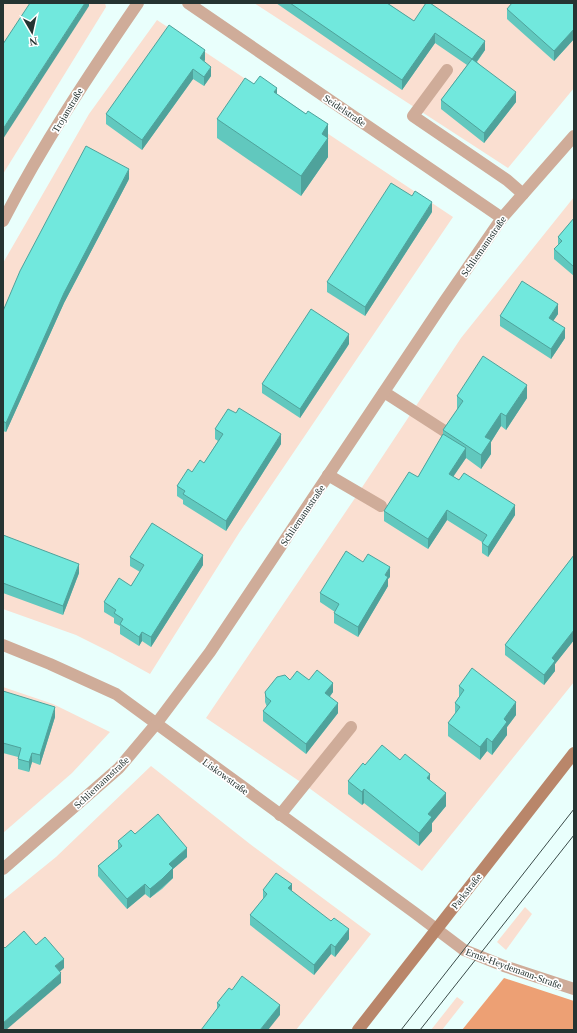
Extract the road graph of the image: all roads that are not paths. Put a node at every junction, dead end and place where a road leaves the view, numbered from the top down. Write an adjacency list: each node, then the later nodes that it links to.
1 (138, 3): 7 (street, Trojanstraße)
2 (188, 3): 6 (street, Seidelstraße)
3 (447, 70): 5 (street)
4 (574, 136): 5 (street, Schliemannstraße)
5 (523, 194): 6 (street, Schliemannstraße)
6 (502, 218): 8 (street, Schliemannstraße)
7 (3, 221)
8 (384, 392): 9 (street); 10 (street, Schliemannstraße)
9 (446, 432)
10 (328, 475): 11 (street); 13 (street, Schliemannstraße)
11 (381, 506)
12 (3, 645): 13 (street, Liskowstraße)
13 (156, 724): 16 (street, Liskowstraße); 17 (street, Schliemannstraße)
14 (351, 727): 16 (street)
15 (574, 753): 18 (main road, Parkstraße)
16 (280, 815): 18 (street, Liskowstraße)
17 (3, 870)
18 (436, 929): 19 (street, Ernst-Heydemann-Straße); 20 (main road, Parkstraße)
19 (574, 989)
20 (358, 1030)

